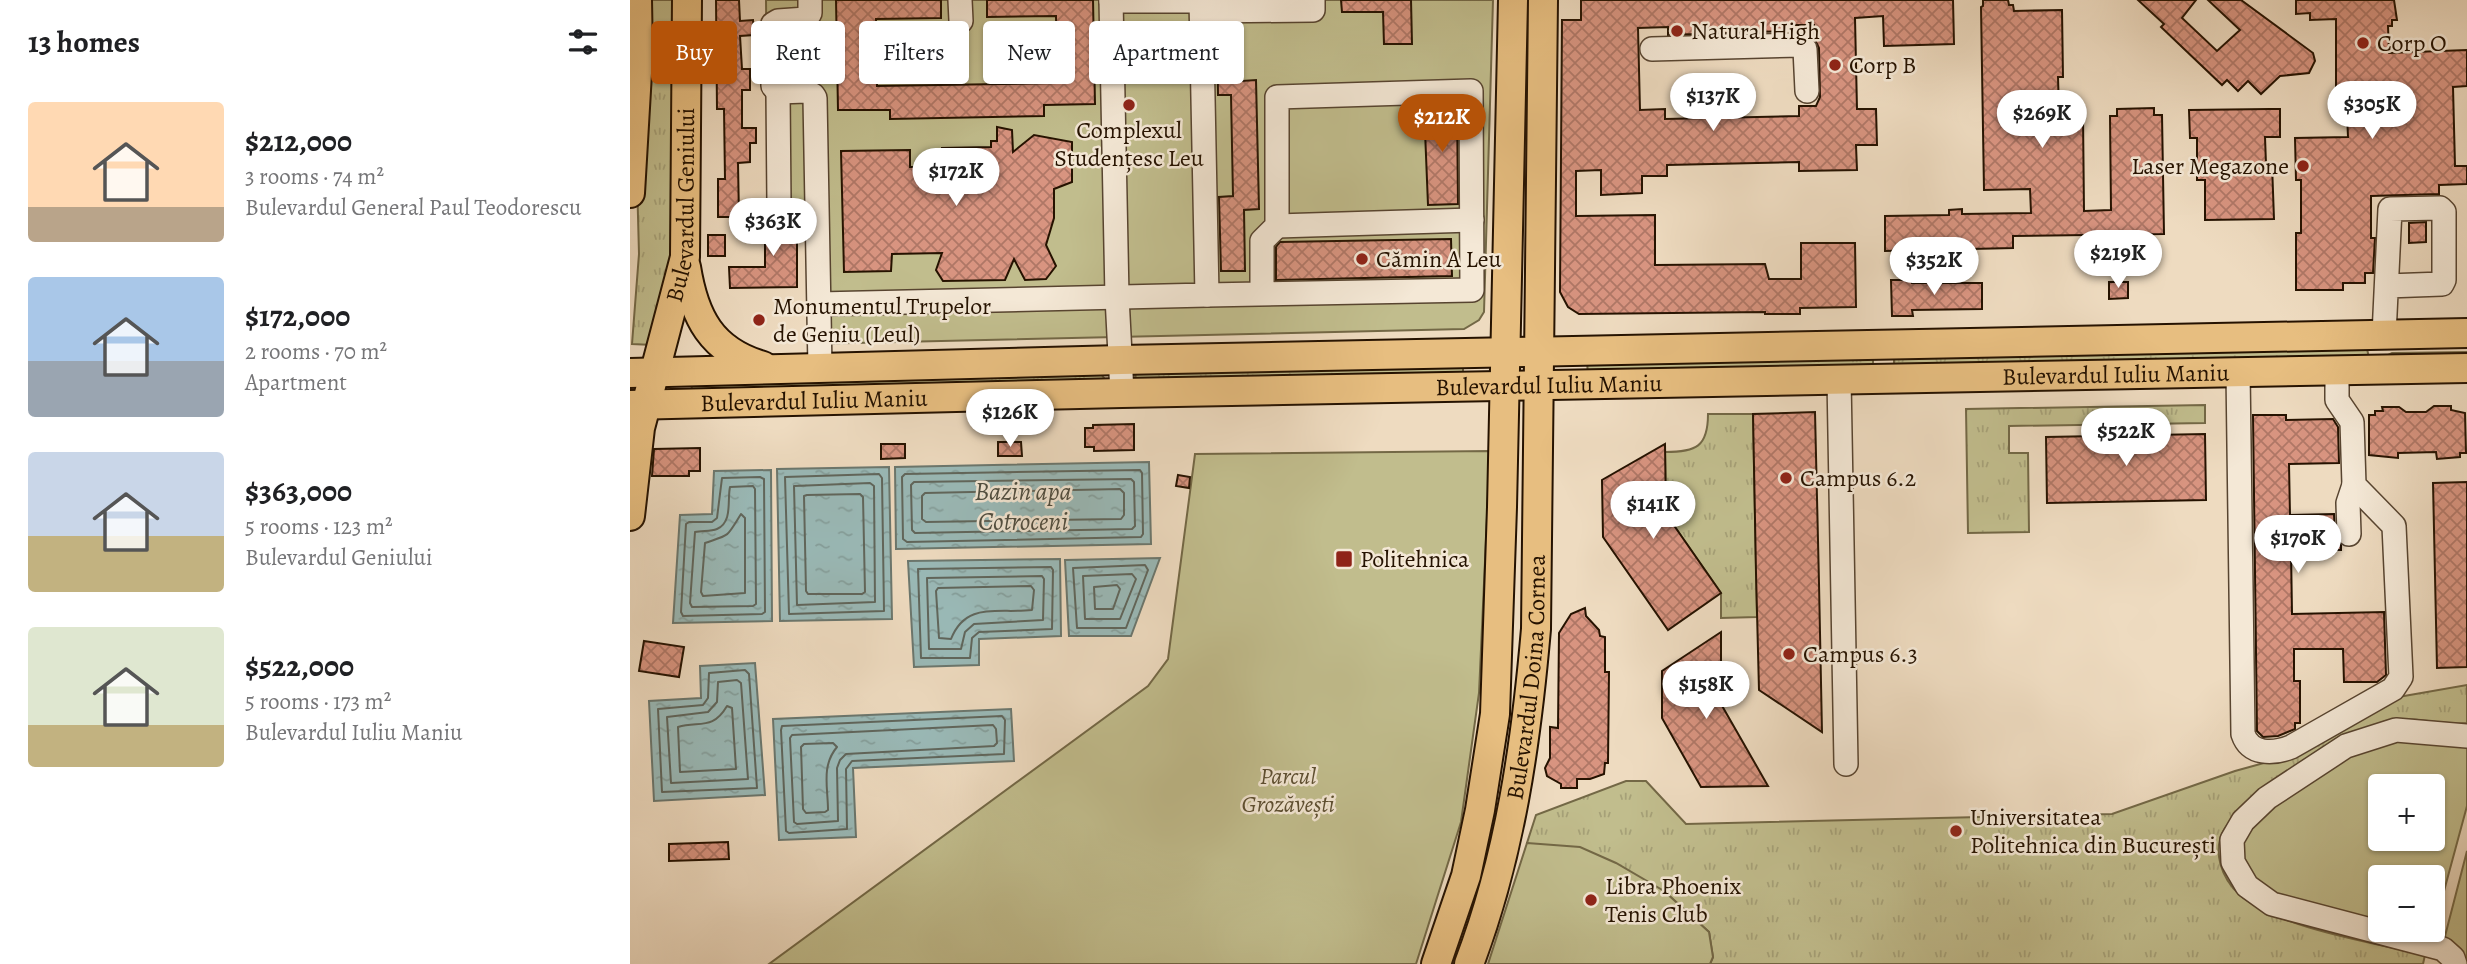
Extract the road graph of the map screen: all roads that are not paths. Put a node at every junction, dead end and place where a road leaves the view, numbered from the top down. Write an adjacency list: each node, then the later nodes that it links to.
1 (637, 0): 12 (main road, Bulevardul Geniului)
2 (687, 0): 16 (main road, Bulevardul Geniului)
3 (810, 0): 11 (street)
4 (1313, 0): 8 (street)
5 (1513, 0): 25 (main road, Bulevardul Doina Cornea)
6 (1543, 0): 24 (main road, Bulevardul Doina Cornea)
7 (1111, 1): 8 (street); 20 (street)
8 (1201, 4): 19 (street)
9 (1652, 49): 10 (street)
10 (1807, 91)
11 (778, 92): 13 (street); 21 (street)
12 (630, 193)
13 (779, 205)
14 (1472, 220): 15 (street); 15 (street); 18 (street)
15 (1277, 226): 18 (street)
16 (685, 257): 29 (main road); 32 (main road, Bulevardul Geniului)
17 (2387, 286): 23 (street)
18 (1262, 294): 19 (street)
19 (1207, 295): 20 (street)
20 (1117, 297): 21 (street); 26 (street)
21 (818, 304): 27 (street)
22 (2467, 333): 23 (main road, Bulevardul Iuliu Maniu)
23 (2384, 334): 24 (main road, Bulevardul Iuliu Maniu)
24 (1541, 352): 25 (main road, Bulevardul Iuliu Maniu); 34 (main road, Bulevardul Doina Cornea)
25 (1505, 353): 26 (main road, Bulevardul Iuliu Maniu); 35 (main road, Bulevardul Doina Cornea)
26 (1121, 360): 27 (main road, Bulevardul Iuliu Maniu); 36 (street)
27 (820, 368): 29 (main road, Bulevardul Iuliu Maniu)
28 (2467, 368): 30 (main road, Bulevardul Iuliu Maniu)
29 (772, 369): 32 (main road, Bulevardul Iuliu Maniu)
30 (2337, 370): 31 (main road, Bulevardul Iuliu Maniu); 38 (street)
31 (2238, 372): 33 (main road, Bulevardul Iuliu Maniu); 38 (street)
32 (641, 373): 37 (main road, Bulevardul Geniului)
33 (1839, 379): 34 (main road, Bulevardul Iuliu Maniu); 42 (street)
34 (1540, 385): 35 (main road, Bulevardul Iuliu Maniu); 44 (main road, Bulevardul Doina Cornea)
35 (1505, 386): 36 (main road, Bulevardul Iuliu Maniu); 43 (main road, Bulevardul Doina Cornea)
36 (1122, 393): 37 (main road, Bulevardul Iuliu Maniu)
37 (638, 405): 39 (main road, Bulevardul Geniului)
38 (2354, 485): 40 (street)
39 (630, 516)
40 (2349, 534)
41 (2467, 736): 45 (street)
42 (1846, 764)
43 (1436, 964)
44 (1469, 964)
45 (2455, 964)

